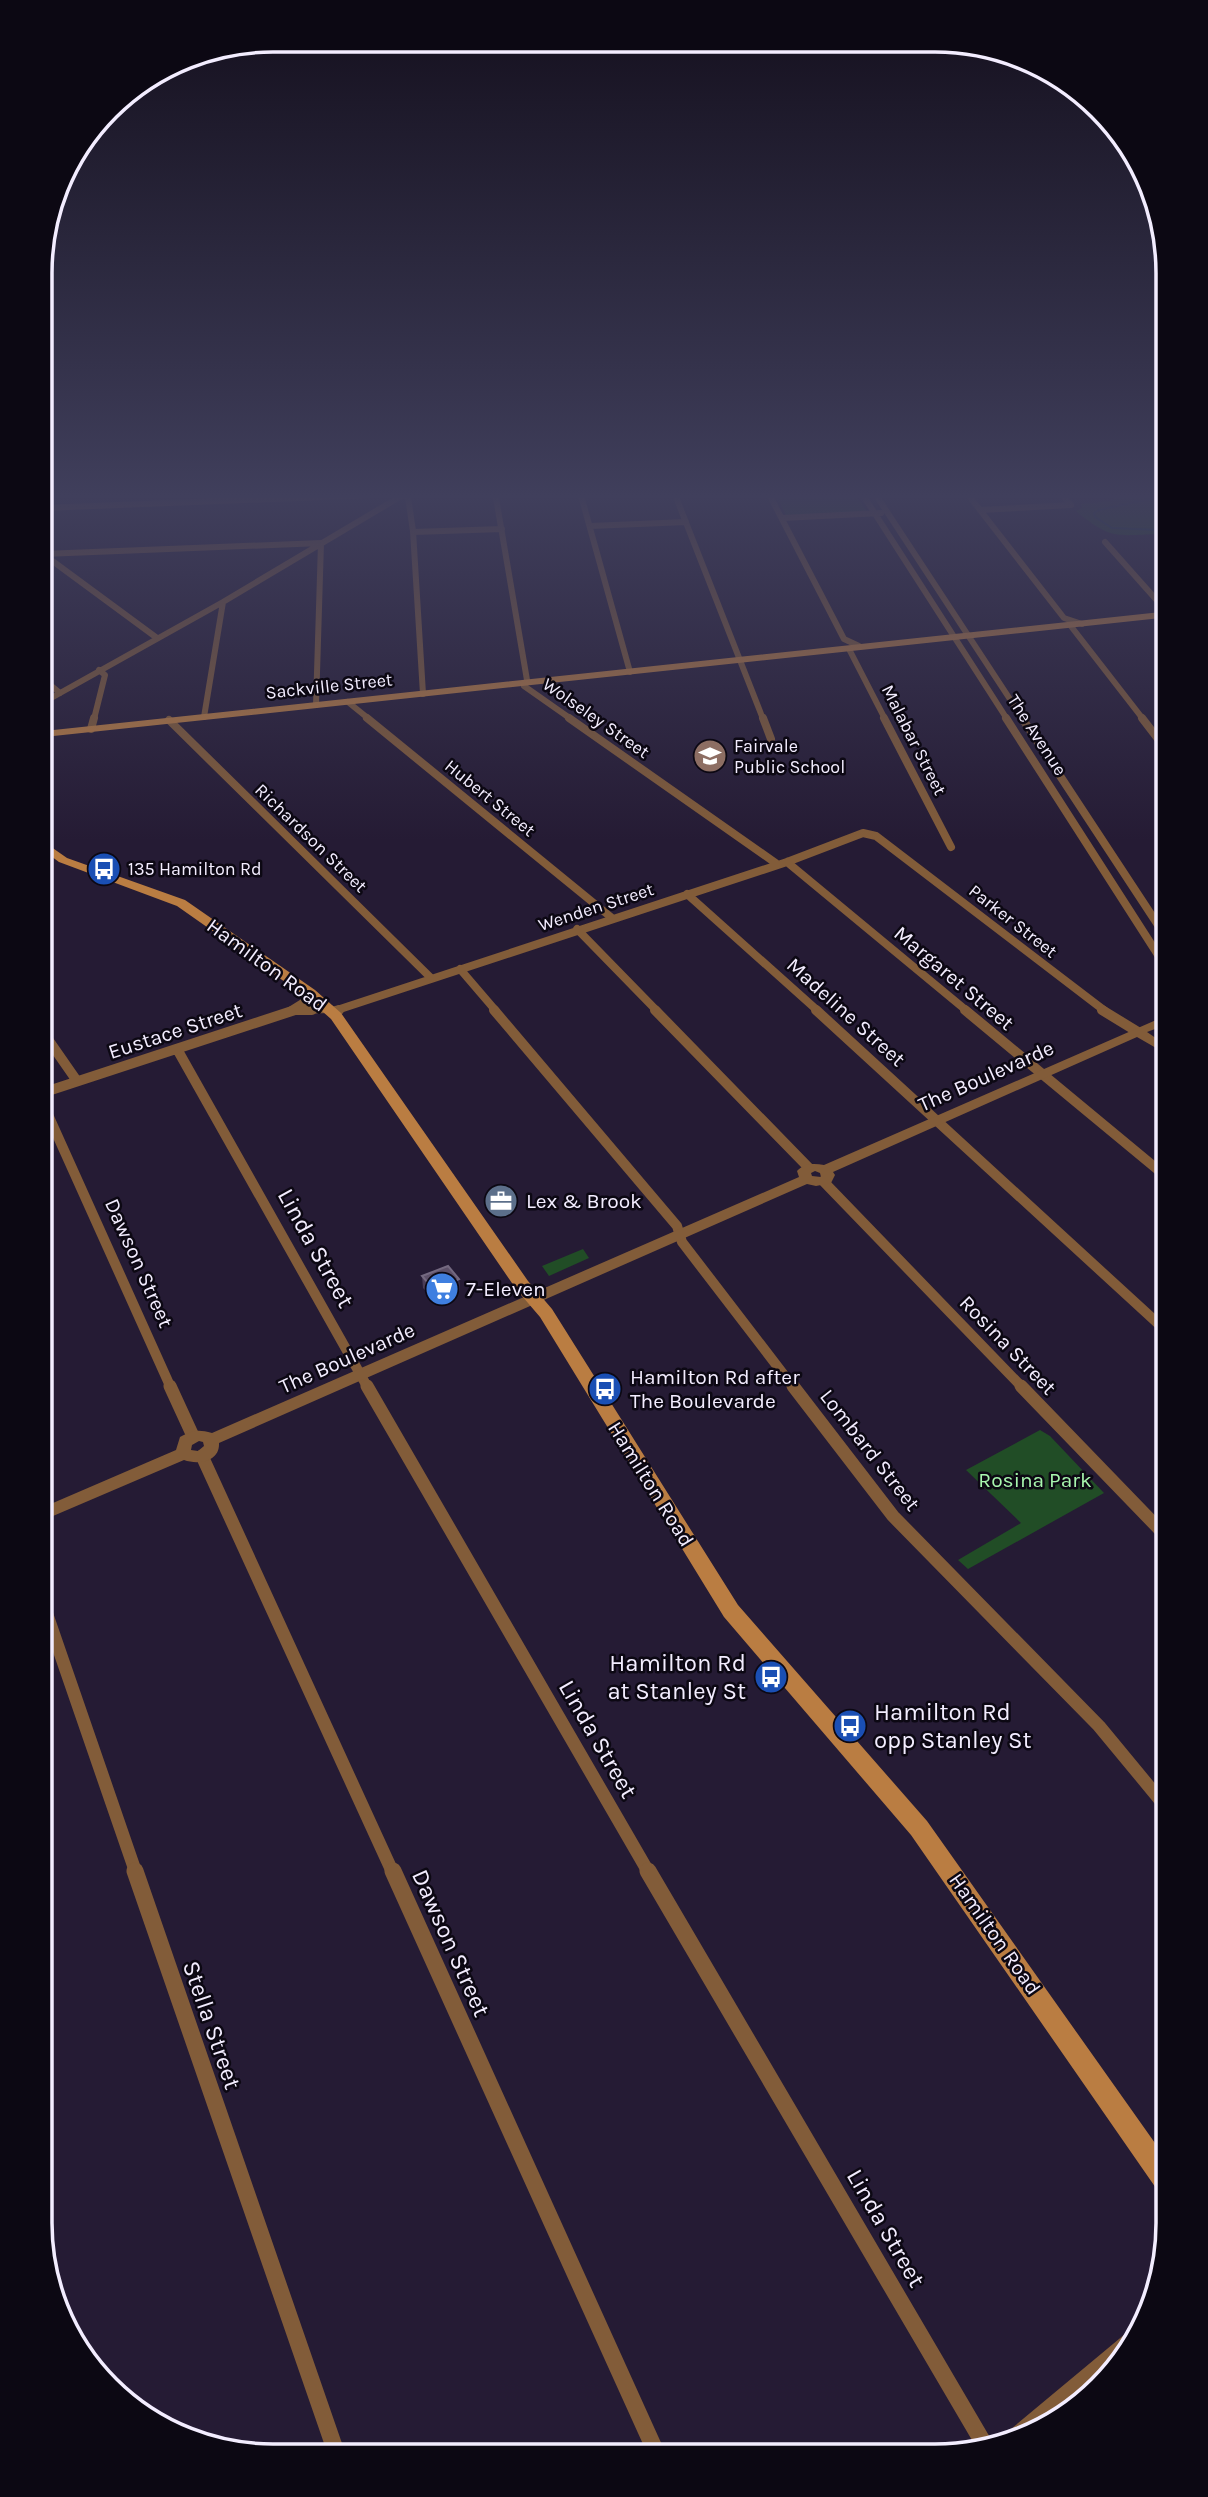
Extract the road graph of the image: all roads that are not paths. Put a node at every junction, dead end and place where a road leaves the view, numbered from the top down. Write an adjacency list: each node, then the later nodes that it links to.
1 (117, 609): 17 (street)
2 (211, 609): 17 (street)
3 (222, 609): 29 (street)
4 (319, 609): 28 (street)
5 (418, 609): 25 (street)
6 (515, 609): 22 (street, Wolseley Street)
7 (613, 609): 21 (street)
8 (721, 609): 19 (street)
9 (829, 609): 18 (street, Malabar Street)
10 (936, 609): 16 (street, The Avenue)
11 (950, 609): 15 (street, The Avenue)
12 (1054, 609): 14 (street)
13 (1156, 616): 14 (main road, Sackville Street)
14 (1065, 623): 15 (main road, Sackville Street); 33 (street)
15 (968, 636): 16 (main road, Sackville Street); 41 (street, The Avenue)
16 (955, 637): 18 (main road, Sackville Street); 43 (street, The Avenue)
17 (157, 638): 20 (street)
18 (847, 644): 19 (main road, Sackville Street); 36 (street, Malabar Street)
19 (742, 660): 21 (main road, Sackville Street); 34 (street)
20 (99, 670): 24 (street); 31 (street)
21 (630, 672): 22 (main road, Sackville Street)
22 (524, 683): 25 (main road, Sackville Street); 38 (street, Wolseley Street)
23 (53, 687): 24 (street)
24 (60, 693): 26 (street)
25 (423, 694): 27 (main road, Sackville Street)
26 (53, 697)
27 (348, 702): 28 (main road, Sackville Street); 40 (street, Hubert Street)
28 (316, 705): 29 (main road, Sackville Street)
29 (204, 717): 30 (main road, Sackville Street)
30 (169, 720): 31 (main road, Sackville Street); 45 (street, Richardson Street)
31 (90, 729): 32 (main road, Sackville Street)
32 (53, 733)
33 (1156, 736)
34 (771, 739)
35 (870, 833): 38 (street, Wenden Street); 50 (street, Parker Street)
36 (951, 847)
37 (53, 852): 46 (main road, Hamilton Road)
38 (782, 863): 39 (street, Wenden Street); 54 (street, Margaret Street)
39 (687, 894): 40 (street, Wenden Street); 57 (street, Madeline Street)
40 (612, 918): 42 (street, Wenden Street)
41 (1156, 922)
42 (577, 929): 44 (street, Wenden Street); 60 (street)
43 (1156, 950)
44 (460, 969): 45 (street, Wenden Street); 62 (street, Lombard Street)
45 (431, 978): 48 (street, Wenden Street)
46 (310, 993): 47 (street, Eustace Street); 48 (main road, Hamilton Road)
47 (294, 1010): 48 (street, Wenden Street); 53 (street, Eustace Street)
48 (331, 1010): 63 (main road, Hamilton Road)
49 (1156, 1024): 50 (street, The Boulevarde)
50 (1139, 1032): 51 (street); 54 (street, The Boulevarde)
51 (1156, 1043)
52 (53, 1046): 55 (street)
53 (177, 1049): 55 (street, Eustace Street); 65 (street, Linda Street)
54 (1044, 1074): 57 (street, The Boulevarde); 59 (street, Margaret Street)
55 (77, 1081): 56 (street, Eustace Street)
56 (53, 1090)
57 (937, 1120): 61 (street, The Boulevarde); 64 (street, Madeline Street)
58 (53, 1125): 66 (street, Dawson Street)
59 (1156, 1168)
60 (808, 1173): 61 (street); 62 (street, The Boulevarde)
61 (824, 1176): 71 (street, Rosina Street)
62 (681, 1234): 63 (street, The Boulevarde); 73 (street, Lombard Street)
63 (534, 1299): 65 (street, The Boulevarde); 74 (main road, Hamilton Road)
64 (1155, 1321)
65 (360, 1375): 67 (street, The Boulevarde); 77 (street, Linda Street)
66 (193, 1436): 67 (street); 68 (street)
67 (211, 1440): 69 (street)
68 (184, 1453): 69 (street); 70 (street)
69 (202, 1456): 79 (street, Dawson Street)
70 (52, 1510)
71 (1155, 1525)
72 (52, 1630): 78 (street, Stella Street)
73 (1155, 1794)
74 (1155, 2166)
75 (1099, 2371): 76 (street)
76 (1055, 2408)
77 (981, 2439)
78 (333, 2444)
79 (652, 2444)

